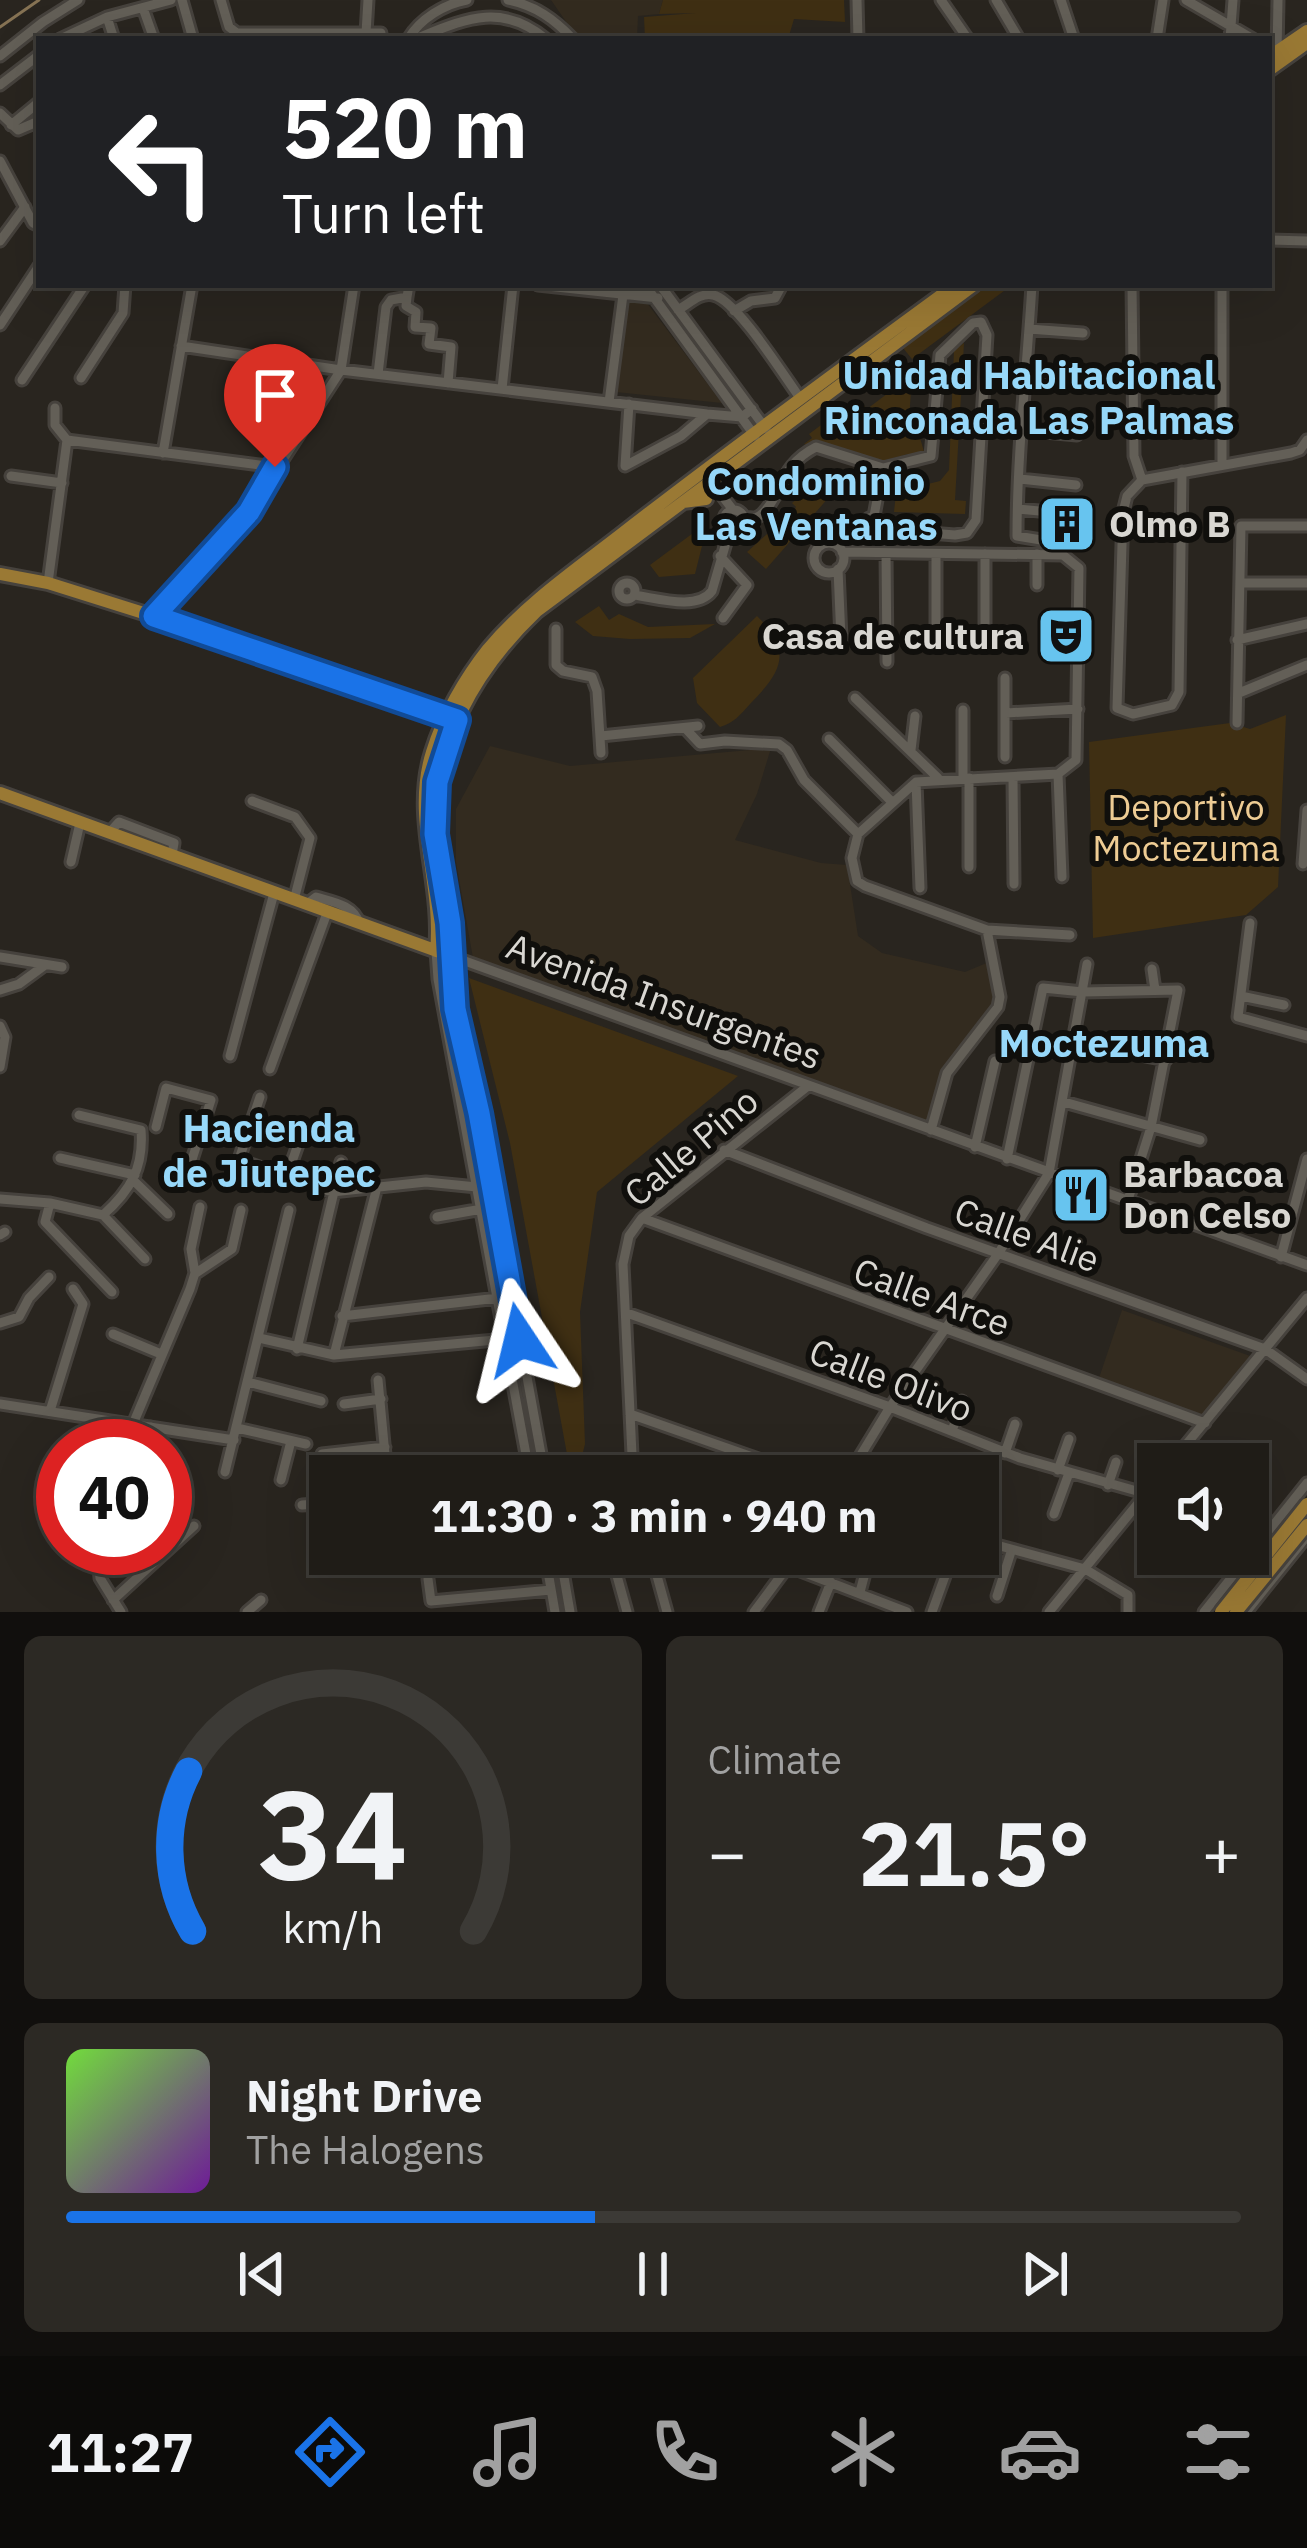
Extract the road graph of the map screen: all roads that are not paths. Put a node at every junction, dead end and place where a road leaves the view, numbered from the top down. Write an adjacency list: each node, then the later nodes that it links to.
1 (78, 0): 39 (street)
2 (171, 0): 17 (street)
3 (182, 0): 26 (street)
4 (221, 0): 21 (street)
5 (365, 0): 21 (street)
6 (458, 0): 7 (street); 27 (street)
7 (467, 0)
8 (508, 0): 30 (street)
9 (857, 0): 31 (street)
10 (941, 0): 32 (street)
11 (997, 0): 33 (street)
12 (1162, 0): 35 (street)
13 (1186, 0): 19 (street)
14 (1233, 0): 19 (street)
15 (1278, 0): 41 (street)
16 (1060, 2): 34 (street)
17 (143, 8): 18 (street); 25 (street)
18 (107, 17): 23 (street); 24 (street)
19 (1231, 26): 36 (street); 37 (street)
20 (1307, 31): 41 (main road)
21 (366, 32): 22 (street)
22 (381, 33)
23 (76, 34)
24 (113, 36)
25 (153, 36)
26 (192, 36)
27 (412, 36)
28 (418, 36): 29 (street)
29 (541, 36)
30 (570, 36)
31 (858, 36)
32 (966, 36)
33 (1017, 36)
34 (1073, 36)
35 (1157, 36)
36 (1230, 36)
37 (1248, 36)
38 (1307, 43): 41 (main road)
39 (0, 56)
40 (36, 57): 42 (street)
41 (1273, 58)
42 (0, 85)
43 (36, 104): 46 (street)
44 (0, 113): 46 (street)
45 (36, 123): 46 (street)
46 (11, 125)
47 (0, 161): 48 (street)
48 (25, 207): 49 (street); 52 (street)
49 (36, 222)
50 (1272, 240): 51 (street)
51 (1307, 241)
52 (0, 242)
53 (36, 271): 70 (street)
54 (83, 288): 77 (street)
55 (124, 288): 76 (street)
56 (191, 288): 73 (street)
57 (354, 288): 74 (street)
58 (513, 288): 82 (street)
59 (587, 288): 65 (street)
60 (780, 288): 69 (street)
61 (1032, 288): 71 (street)
62 (1132, 288): 103 (street)
63 (1222, 288): 96 (street)
64 (955, 289): 83 (main road); 91 (main road)
65 (620, 290): 67 (street); 84 (street)
66 (408, 291): 75 (street); 78 (street)
67 (657, 291): 68 (street); 89 (street)
68 (678, 310): 69 (street); 87 (street)
69 (734, 311): 83 (street)
70 (0, 325)
71 (1029, 329): 72 (street); 79 (street)
72 (1084, 333)
73 (181, 346): 74 (street); 95 (street)
74 (341, 370): 75 (street); 97 (street)
75 (378, 374): 78 (street)
76 (81, 378)
77 (22, 380)
78 (448, 382): 82 (street)
79 (1027, 382): 80 (street); 81 (street); 90 (street)
80 (1002, 383)
81 (1081, 383)
82 (502, 389): 84 (street)
83 (800, 398): 91 (main road)
84 (609, 402): 85 (street)
85 (629, 404): 88 (street); 88 (street)
86 (55, 408): 93 (street)
87 (752, 410): 89 (street); 91 (street)
88 (707, 413): 89 (street)
89 (742, 417): 91 (street)
90 (1023, 430): 92 (street); 102 (street)
91 (761, 433): 100 (main road)
92 (1077, 434)
93 (68, 440): 95 (street); 104 (street)
94 (1307, 440): 96 (street)
95 (163, 453): 97 (street)
96 (1222, 464): 99 (street)
97 (275, 467): 125 (street)
98 (883, 468): 98 (street); 109 (street)
99 (1182, 472): 103 (street); 103 (street)
100 (707, 475): 106 (main road); 109 (street)
101 (11, 476): 104 (street)
102 (1020, 479): 105 (street); 107 (street)
103 (1142, 480)
104 (62, 483): 122 (street)
105 (1076, 484)
106 (698, 490): 109 (street); 136 (main road); 136 (main road)
107 (1018, 509): 108 (street); 111 (street)
108 (1055, 512): 111 (street); 111 (street)
109 (732, 518): 117 (street)
110 (1307, 526): 120 (street)
111 (1053, 542)
112 (842, 552): 113 (street); 118 (street); 118 (street)
113 (886, 553): 114 (street); 133 (street)
114 (936, 554): 115 (street); 128 (street)
115 (985, 554): 116 (street); 132 (street)
116 (1037, 554): 123 (street); 139 (street)
117 (720, 556): 124 (street); 126 (street)
118 (838, 569): 130 (street)
119 (0, 574): 122 (main road)
120 (1240, 583): 121 (street); 131 (street)
121 (1307, 583)
122 (48, 584): 125 (main road)
123 (1037, 585)
124 (634, 595)
125 (154, 616): 143 (main road)
126 (724, 618)
127 (1307, 624): 131 (street)
128 (936, 628)
129 (556, 629): 145 (street)
130 (841, 638)
131 (1237, 640): 137 (street)
132 (985, 646)
133 (887, 662)
134 (1307, 665): 137 (street)
135 (1005, 678): 141 (street)
136 (471, 682): 143 (main road)
137 (1239, 693): 144 (street)
138 (855, 698): 147 (street)
139 (1078, 709): 141 (street); 150 (street)
140 (963, 710): 152 (street)
141 (1006, 713): 149 (street)
142 (915, 716): 147 (street)
143 (452, 718): 174 (main road); 175 (main road)
144 (1237, 723)
145 (601, 736): 148 (street); 160 (street)
146 (829, 739): 157 (street)
147 (911, 750): 151 (street)
148 (601, 753)
149 (1005, 757)
150 (1058, 774): 153 (street); 164 (street)
151 (938, 778): 152 (street); 154 (street)
152 (966, 778): 153 (street); 163 (street)
153 (1013, 778): 165 (street)
154 (916, 782): 157 (street); 166 (street)
155 (0, 793): 159 (main road, Avenida Insurgentes)
156 (252, 801): 168 (street)
157 (891, 801): 160 (street)
158 (1307, 810): 162 (street)
159 (80, 823): 161 (street); 167 (main road, Avenida Insurgentes)
160 (858, 834): 172 (street)
161 (71, 862)
162 (1303, 864)
163 (969, 867)
164 (1062, 877)
165 (1014, 884)
166 (920, 888)
167 (274, 892): 168 (main road, Avenida Insurgentes); 190 (street)
168 (301, 902): 169 (main road, Avenida Insurgentes); 170 (street)
169 (328, 913): 170 (main road, Avenida Insurgentes); 195 (street)
170 (358, 923): 174 (main road, Avenida Insurgentes)
171 (1250, 923): 186 (street)
172 (988, 931): 173 (street); 203 (street)
173 (1070, 934)
174 (436, 951): 175 (main road, Avenida Insurgentes); 220 (street)
175 (451, 956): 196 (street, Avenida Insurgentes); 282 (street)
176 (0, 957): 177 (street)
177 (25, 962): 179 (street); 182 (street)
178 (1087, 964): 185 (street)
179 (45, 965): 180 (street); 182 (street)
180 (62, 967)
181 (1152, 968): 184 (street)
182 (31, 976): 183 (street)
183 (0, 990)
184 (1155, 990): 185 (street); 192 (street)
185 (1083, 992): 198 (street); 210 (street)
186 (1241, 996): 187 (street); 189 (street)
187 (1284, 1004)
188 (2, 1027): 194 (street)
189 (1307, 1036)
190 (230, 1056)
191 (1145, 1056): 192 (street)
192 (1166, 1060): 202 (street)
193 (994, 1061): 207 (street)
194 (0, 1067)
195 (270, 1069)
196 (808, 1086): 203 (street, Avenida Insurgentes); 208 (street, Calle Pino)
197 (260, 1097): 205 (street)
198 (1064, 1102): 202 (street); 215 (street)
199 (79, 1114): 217 (street)
200 (202, 1126): 201 (street); 205 (street); 214 (street)
201 (156, 1127)
202 (1151, 1127): 206 (street); 224 (street)
203 (931, 1130): 207 (street, Avenida Insurgentes)
204 (301, 1136): 216 (street)
205 (245, 1140): 212 (street)
206 (1200, 1140)
207 (975, 1147): 210 (street, Avenida Insurgentes)
208 (724, 1150): 232 (street, Calle Pino); 233 (street, Calle Alie)
209 (60, 1158): 217 (street)
210 (1007, 1159): 215 (street, Avenida Insurgentes)
211 (1307, 1159): 234 (street)
212 (238, 1160): 216 (street); 218 (street)
213 (341, 1162): 221 (street)
214 (189, 1168)
215 (1049, 1173): 224 (street, Avenida Insurgentes); 233 (street)
216 (287, 1176): 221 (street)
217 (134, 1178): 229 (street); 230 (street)
218 (231, 1183)
219 (376, 1187): 220 (street); 221 (street); 244 (street)
220 (477, 1187): 226 (street)
221 (332, 1192): 250 (street)
222 (0, 1199): 223 (street)
223 (50, 1203): 230 (street); 240 (street)
224 (1127, 1203): 234 (street, Avenida Insurgentes)
225 (200, 1207): 237 (street)
226 (482, 1209): 231 (street); 241 (street)
227 (241, 1210): 237 (street)
228 (289, 1210): 248 (street)
229 (168, 1214)
230 (103, 1215): 235 (street)
231 (436, 1216)
232 (642, 1219): 243 (street, Calle Pino); 246 (street, Calle Arce)
233 (998, 1254): 246 (street); 251 (street, Calle Alie)
234 (1281, 1256): 236 (street, Avenida Insurgentes)
235 (145, 1259)
236 (1307, 1265)
237 (195, 1274): 252 (street)
238 (49, 1277): 245 (street)
239 (73, 1289): 263 (street)
240 (112, 1292)
241 (499, 1298): 244 (street); 249 (street)
242 (1307, 1298): 251 (street)
243 (627, 1313): 262 (street, Calle Olivo); 264 (street, Calle Pino)
244 (342, 1316): 253 (street)
245 (0, 1323)
246 (945, 1331): 262 (street); 267 (street, Calle Arce)
247 (113, 1334): 252 (street)
248 (259, 1338): 250 (street); 256 (street)
249 (506, 1339): 253 (street); 281 (street)
250 (297, 1349): 253 (street)
251 (1265, 1349): 254 (street, Calle Alie); 267 (street)
252 (161, 1354): 266 (street)
253 (334, 1355)
254 (1307, 1379)
255 (378, 1380): 257 (street)
256 (248, 1382): 258 (street); 269 (street)
257 (380, 1399): 261 (street); 277 (street)
258 (321, 1401)
259 (962, 1401): 270 (street)
260 (0, 1404): 263 (street)
261 (344, 1404)
262 (890, 1406): 270 (street, Calle Olivo); 285 (street)
263 (50, 1411): 265 (street)
264 (630, 1414): 283 (street, Calle Pino); 284 (street)
265 (101, 1419)
266 (135, 1419)
267 (1205, 1423): 275 (street)
268 (1015, 1424): 278 (street)
269 (237, 1428): 273 (street); 274 (street)
270 (952, 1431): 278 (street, Calle Olivo)
271 (192, 1433): 273 (street)
272 (1069, 1439): 287 (street)
273 (234, 1440): 288 (street)
274 (291, 1441): 276 (street); 289 (street)
275 (1188, 1443)
276 (306, 1444)
277 (385, 1448): 279 (street); 280 (street)
278 (1005, 1453): 287 (street, Calle Olivo)
279 (322, 1454)
280 (386, 1455)
281 (526, 1455)
282 (541, 1455)
283 (632, 1455)
284 (747, 1455)
285 (861, 1455)
286 (1116, 1462): 291 (street)
287 (1064, 1471): 291 (street, Calle Olivo); 297 (street)
288 (225, 1472)
289 (280, 1480)
290 (1307, 1483): 298 (street)
291 (1108, 1485): 292 (street, Calle Olivo)
292 (1137, 1495)
293 (1137, 1501): 304 (street)
294 (309, 1504): 296 (street)
295 (1307, 1504): 325 (main road, bridge)
296 (302, 1505)
297 (1054, 1514)
298 (1269, 1524)
299 (1307, 1525): 336 (main road, bridge)
300 (1307, 1536): 305 (street)
301 (999, 1548): 302 (street)
302 (1011, 1552): 304 (street); 321 (street)
303 (1269, 1560): 305 (street)
304 (1084, 1569): 334 (street); 335 (street)
305 (1280, 1569): 337 (street)
306 (100, 1575): 323 (street)
307 (142, 1575): 323 (street)
308 (548, 1575): 319 (street)
309 (564, 1575): 328 (street)
310 (617, 1575): 329 (street)
311 (657, 1575): 330 (street)
312 (782, 1575): 331 (street)
313 (813, 1575): 318 (street)
314 (864, 1575): 320 (street)
315 (945, 1575): 333 (street)
316 (1232, 1575): 325 (street)
317 (428, 1579): 319 (street)
318 (831, 1582): 320 (street); 332 (street)
319 (551, 1590): 327 (street)
320 (860, 1592): 324 (street)
321 (997, 1596)
322 (261, 1600): 326 (street)
323 (115, 1607)
324 (901, 1611)
325 (1210, 1611)
326 (247, 1612)
327 (555, 1612)
328 (571, 1612)
329 (628, 1612)
330 (668, 1612)
331 (754, 1612)
332 (819, 1612)
333 (932, 1612)
334 (1049, 1612)
335 (1128, 1612)
336 (1236, 1612)
337 (1246, 1612)

